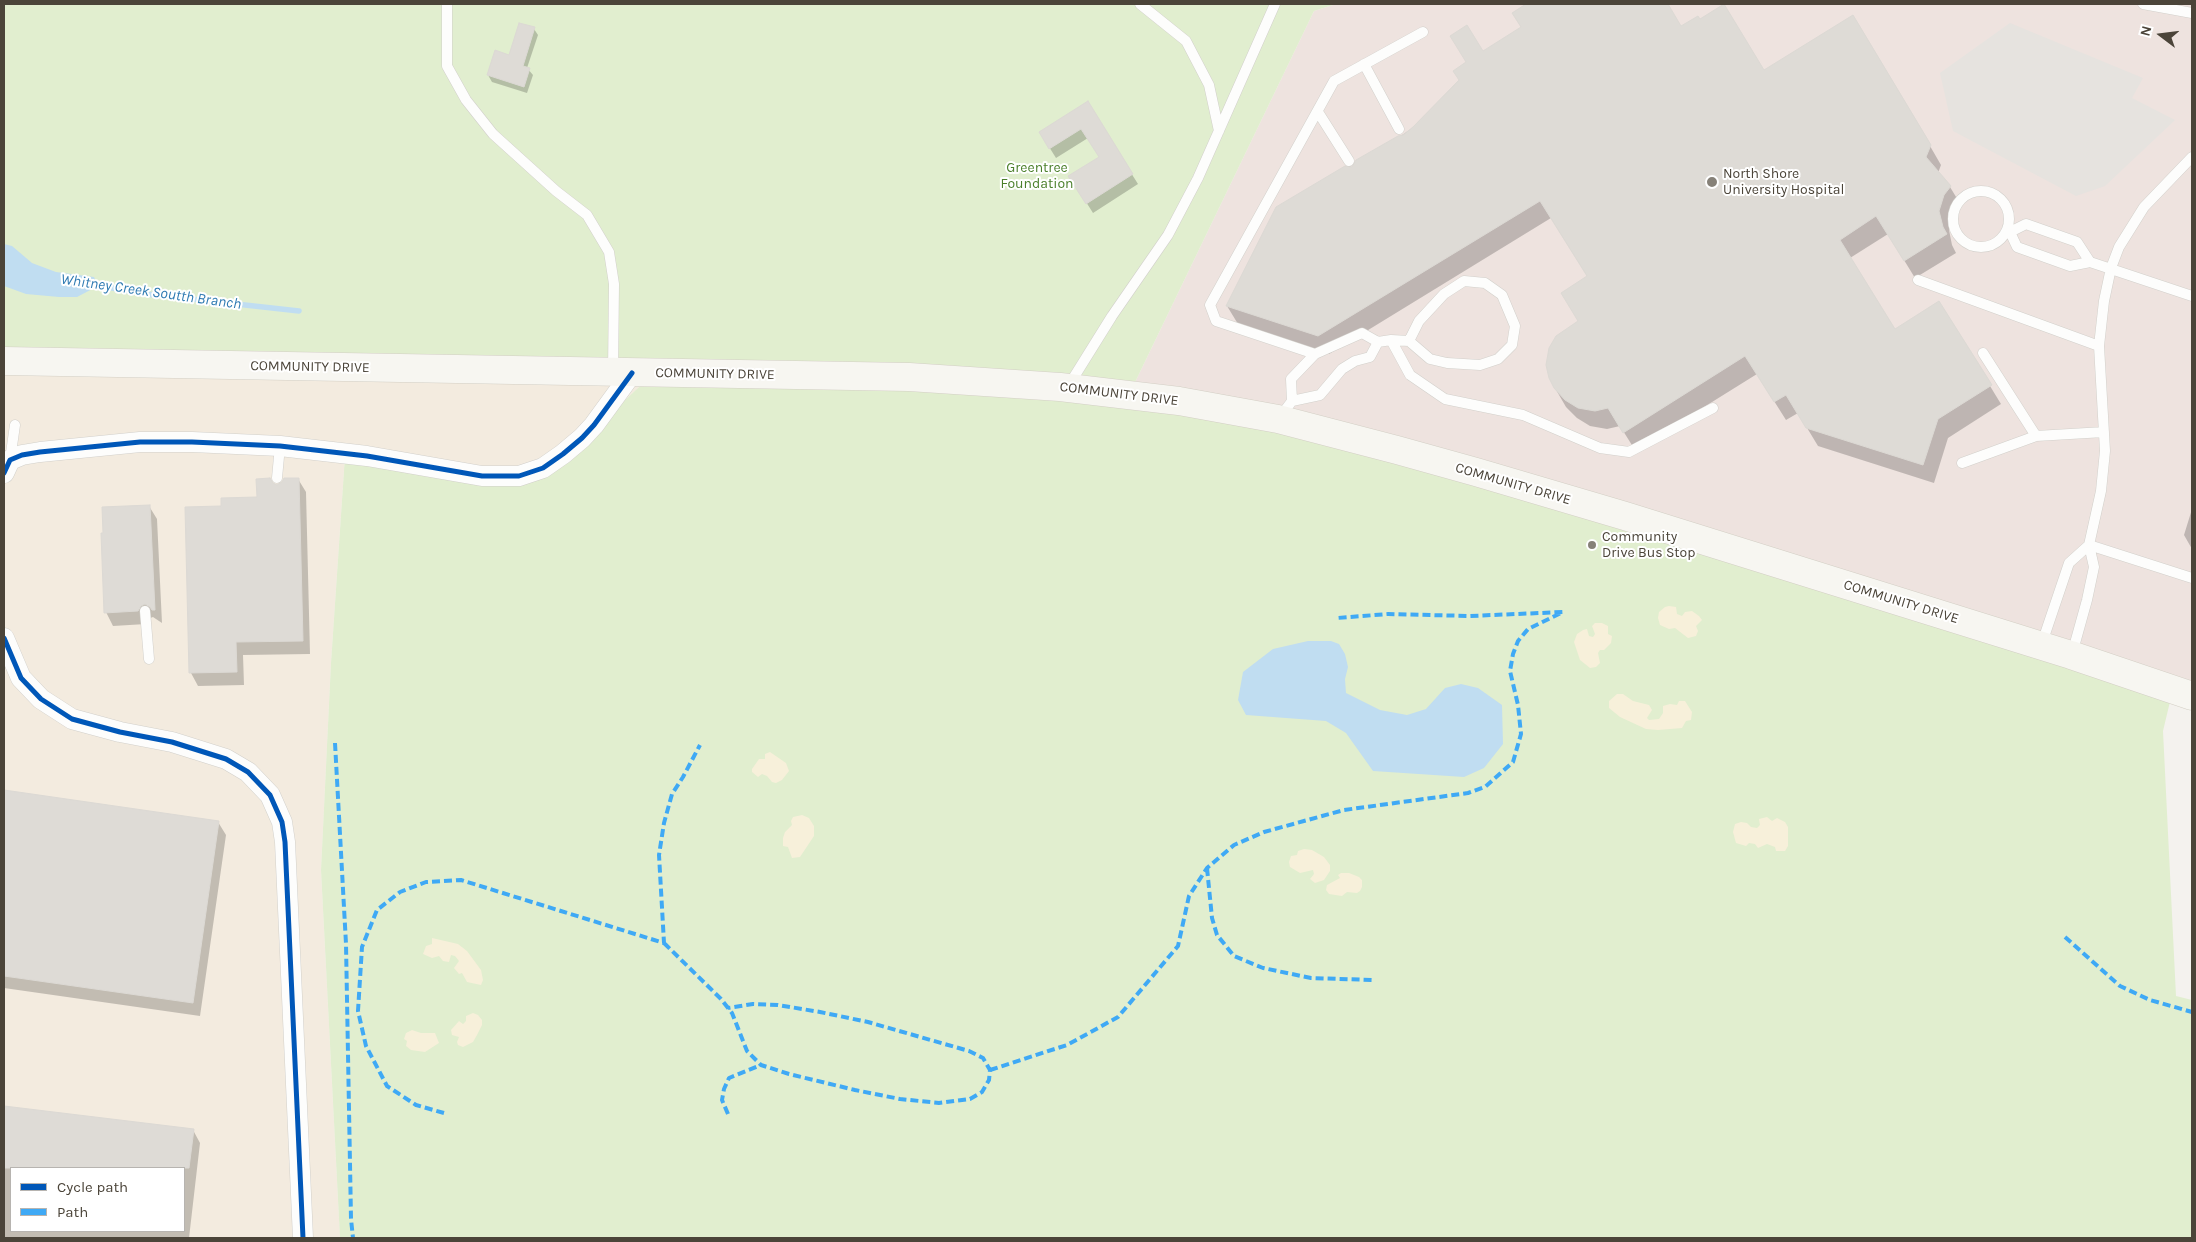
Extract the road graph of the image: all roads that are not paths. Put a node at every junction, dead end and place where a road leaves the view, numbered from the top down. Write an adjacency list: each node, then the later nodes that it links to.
1 (447, 4): 25 (lane)
2 (1140, 4): 10 (lane)
3 (1274, 4): 10 (lane)
4 (2143, 4): 5 (lane)
5 (2192, 13)
6 (1423, 32): 7 (lane)
7 (1364, 64): 8 (lane); 9 (lane)
8 (1318, 112): 12 (lane); 23 (lane)
9 (1399, 129)
10 (1219, 131): 26 (lane)
11 (2192, 157): 15 (lane)
12 (1349, 160)
13 (2009, 231): 13 (lane); 14 (lane); 14 (lane)
14 (2090, 262): 15 (lane)
15 (2111, 268): 17 (lane); 21 (lane)
16 (1918, 280): 21 (lane)
17 (2192, 296)
18 (1391, 340): 19 (lane); 20 (lane); 27 (lane)
19 (1409, 341): 19 (lane)
20 (1378, 342): 23 (lane); 28 (lane)
21 (2099, 346): 30 (lane)
22 (1984, 353): 31 (lane)
23 (1315, 354): 28 (lane)
24 (4, 361): 25 (main road, COMMUNITY DRIVE)
25 (622, 373): 26 (main road, COMMUNITY DRIVE); 32 (street)
26 (1067, 388): 28 (main road, COMMUNITY DRIVE)
27 (1713, 408)
28 (1285, 410): 40 (main road, COMMUNITY DRIVE)
29 (15, 426): 34 (lane)
30 (2104, 432): 31 (lane); 36 (lane)
31 (2036, 436): 33 (lane)
32 (280, 446): 34 (street); 35 (lane)
33 (1962, 464)
34 (7, 467)
35 (277, 478)
36 (2089, 545): 37 (lane); 40 (lane); 41 (lane)
37 (2192, 578)
38 (145, 611): 42 (lane)
39 (4, 638): 44 (street)
40 (2041, 646): 41 (main road, COMMUNITY DRIVE)
41 (2071, 655): 43 (main road, COMMUNITY DRIVE)
42 (149, 660)
43 (2192, 696)
44 (303, 1238)

